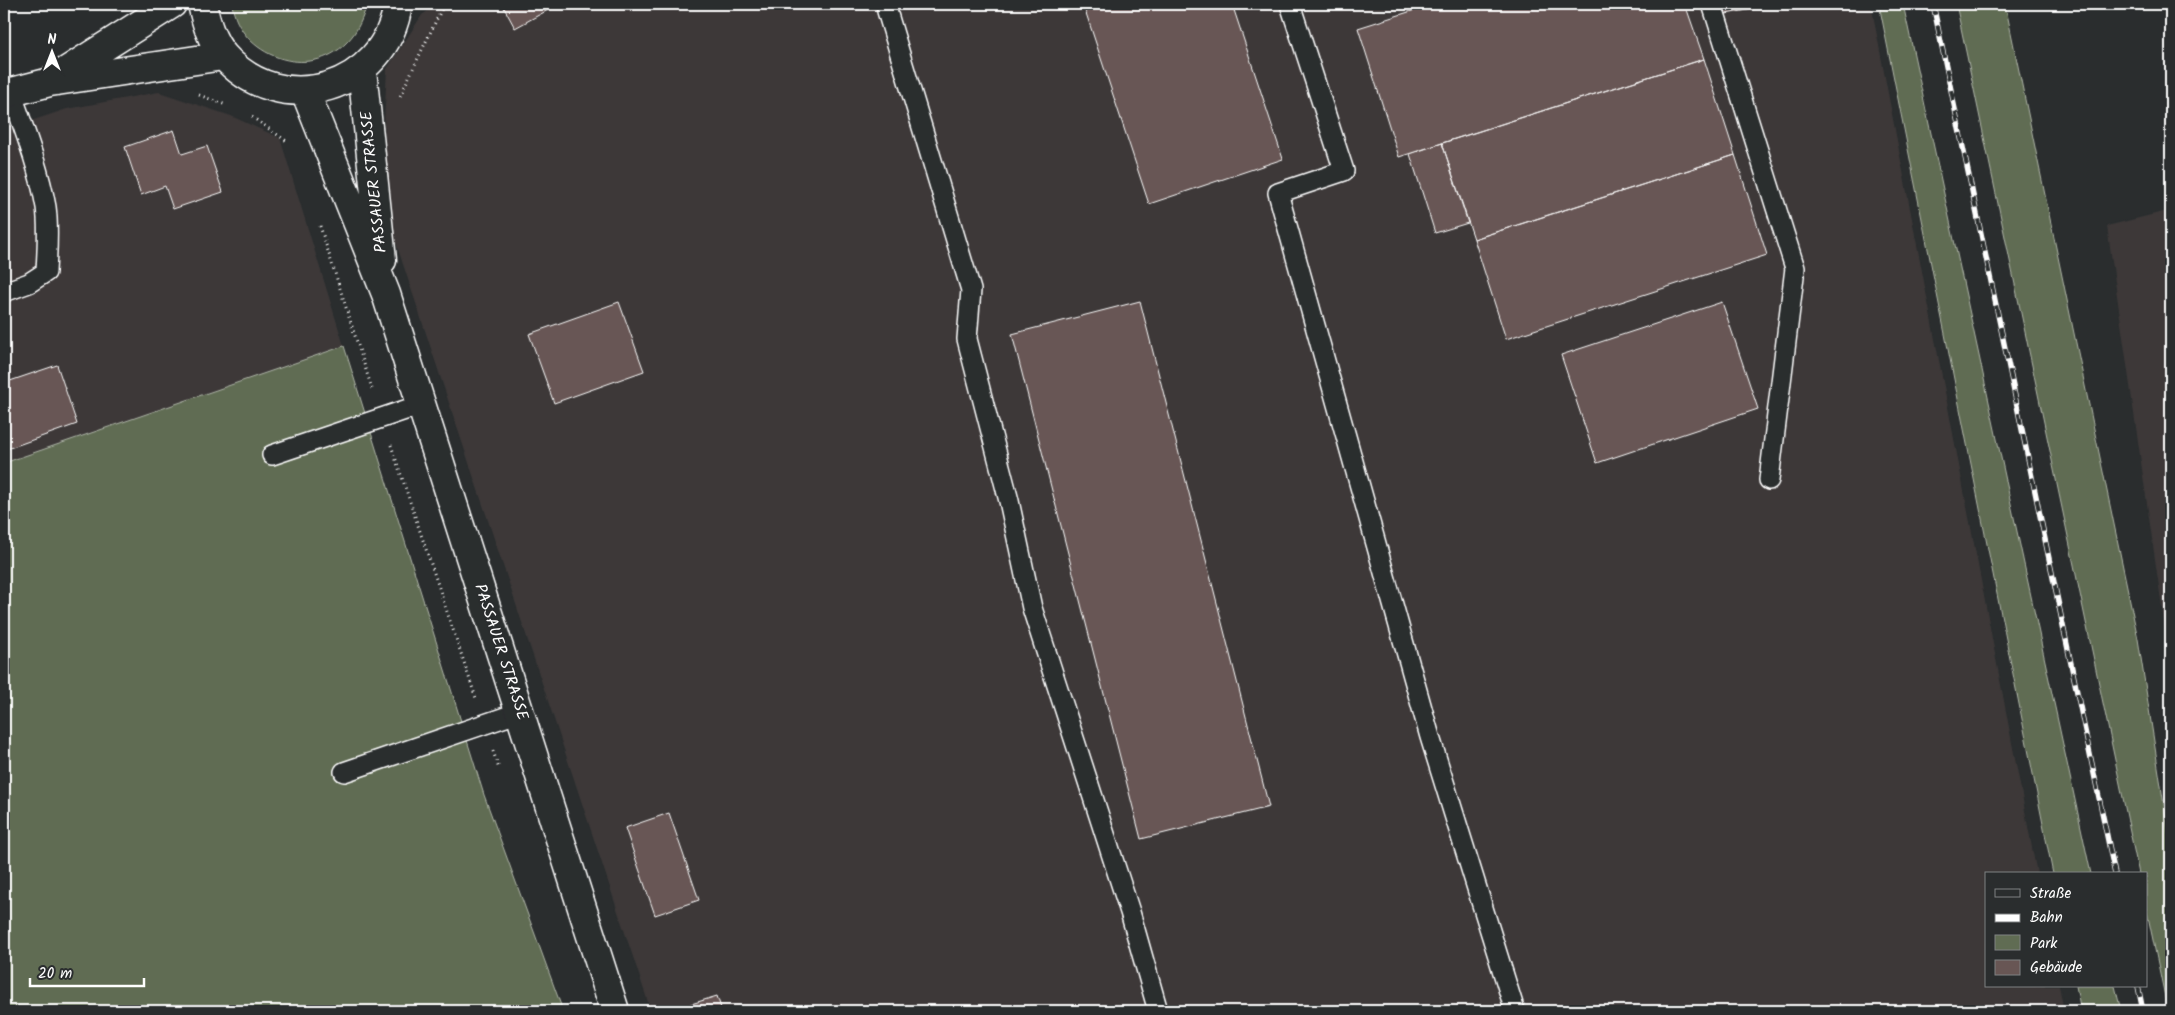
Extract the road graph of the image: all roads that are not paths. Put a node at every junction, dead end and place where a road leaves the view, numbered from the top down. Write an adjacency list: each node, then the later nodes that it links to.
1 (172, 4): 9 (street)
2 (202, 4): 7 (street)
3 (398, 4): 8 (street)
4 (890, 4): 20 (lane)
5 (1290, 4): 21 (lane)
6 (1712, 4): 16 (lane)
7 (223, 56): 9 (street); 10 (street)
8 (362, 70): 10 (street); 13 (street, PASSAUER STRASSE)
9 (50, 82): 11 (street)
10 (305, 91): 13 (street, PASSAUER STRASSE)
11 (7, 93): 12 (lane)
12 (4, 292)
13 (386, 294): 14 (street, PASSAUER STRASSE)
14 (420, 404): 15 (lane); 17 (street, PASSAUER STRASSE)
15 (272, 455)
16 (1769, 480)
17 (520, 712): 18 (lane); 19 (street, PASSAUER STRASSE)
18 (344, 772)
19 (615, 1011)
20 (1158, 1011)
21 (1515, 1011)

